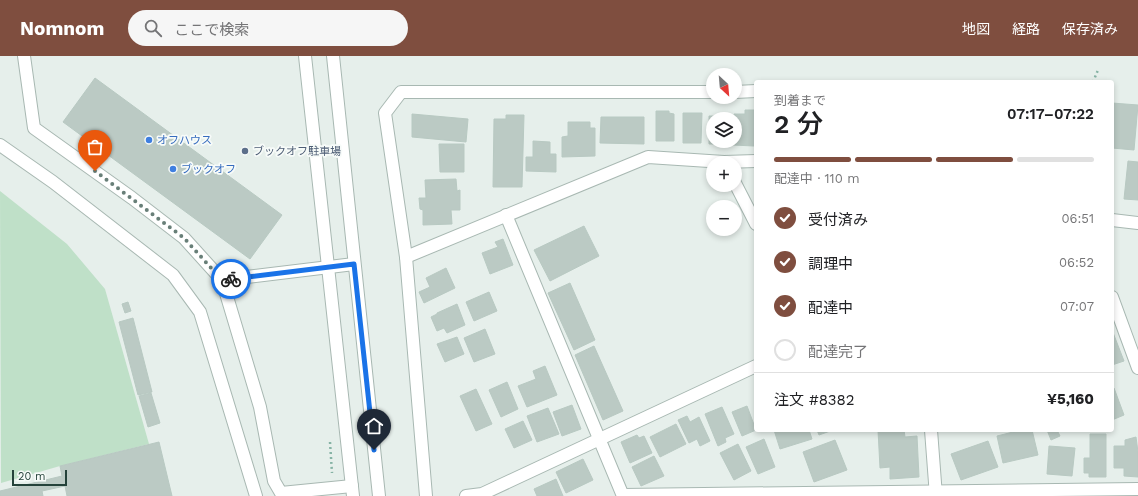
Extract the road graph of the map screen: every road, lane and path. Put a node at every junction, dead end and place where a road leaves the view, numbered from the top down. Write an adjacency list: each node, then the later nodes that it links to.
1 (24, 56): 21 (street)
2 (306, 56): 20 (street)
3 (332, 56): 19 (street)
4 (1098, 70): 5 (path)
5 (1093, 80)
6 (754, 91): 8 (street)
7 (706, 92): 18 (street)
8 (742, 92)
9 (0, 145): 31 (street)
10 (706, 161): 14 (street)
11 (742, 161): 12 (street)
12 (754, 161)
13 (740, 192): 15 (street)
14 (506, 216): 18 (street); 26 (street)
15 (754, 220)
16 (1114, 220): 17 (street)
17 (1138, 223)
18 (406, 256): 33 (street)
19 (354, 264): 20 (street); 32 (street)
20 (329, 266): 21 (street); 28 (street)
21 (222, 280): 28 (street)
22 (1114, 302): 24 (street)
23 (754, 367): 26 (street)
24 (1138, 368)
25 (931, 432): 29 (street)
26 (598, 438): 30 (street); 35 (street)
27 (1138, 489): 29 (street)
28 (352, 491)
29 (936, 494): 35 (street)
30 (482, 495): 34 (street)
31 (256, 496)
32 (379, 496)
33 (426, 496)
34 (466, 496)
35 (623, 496)

